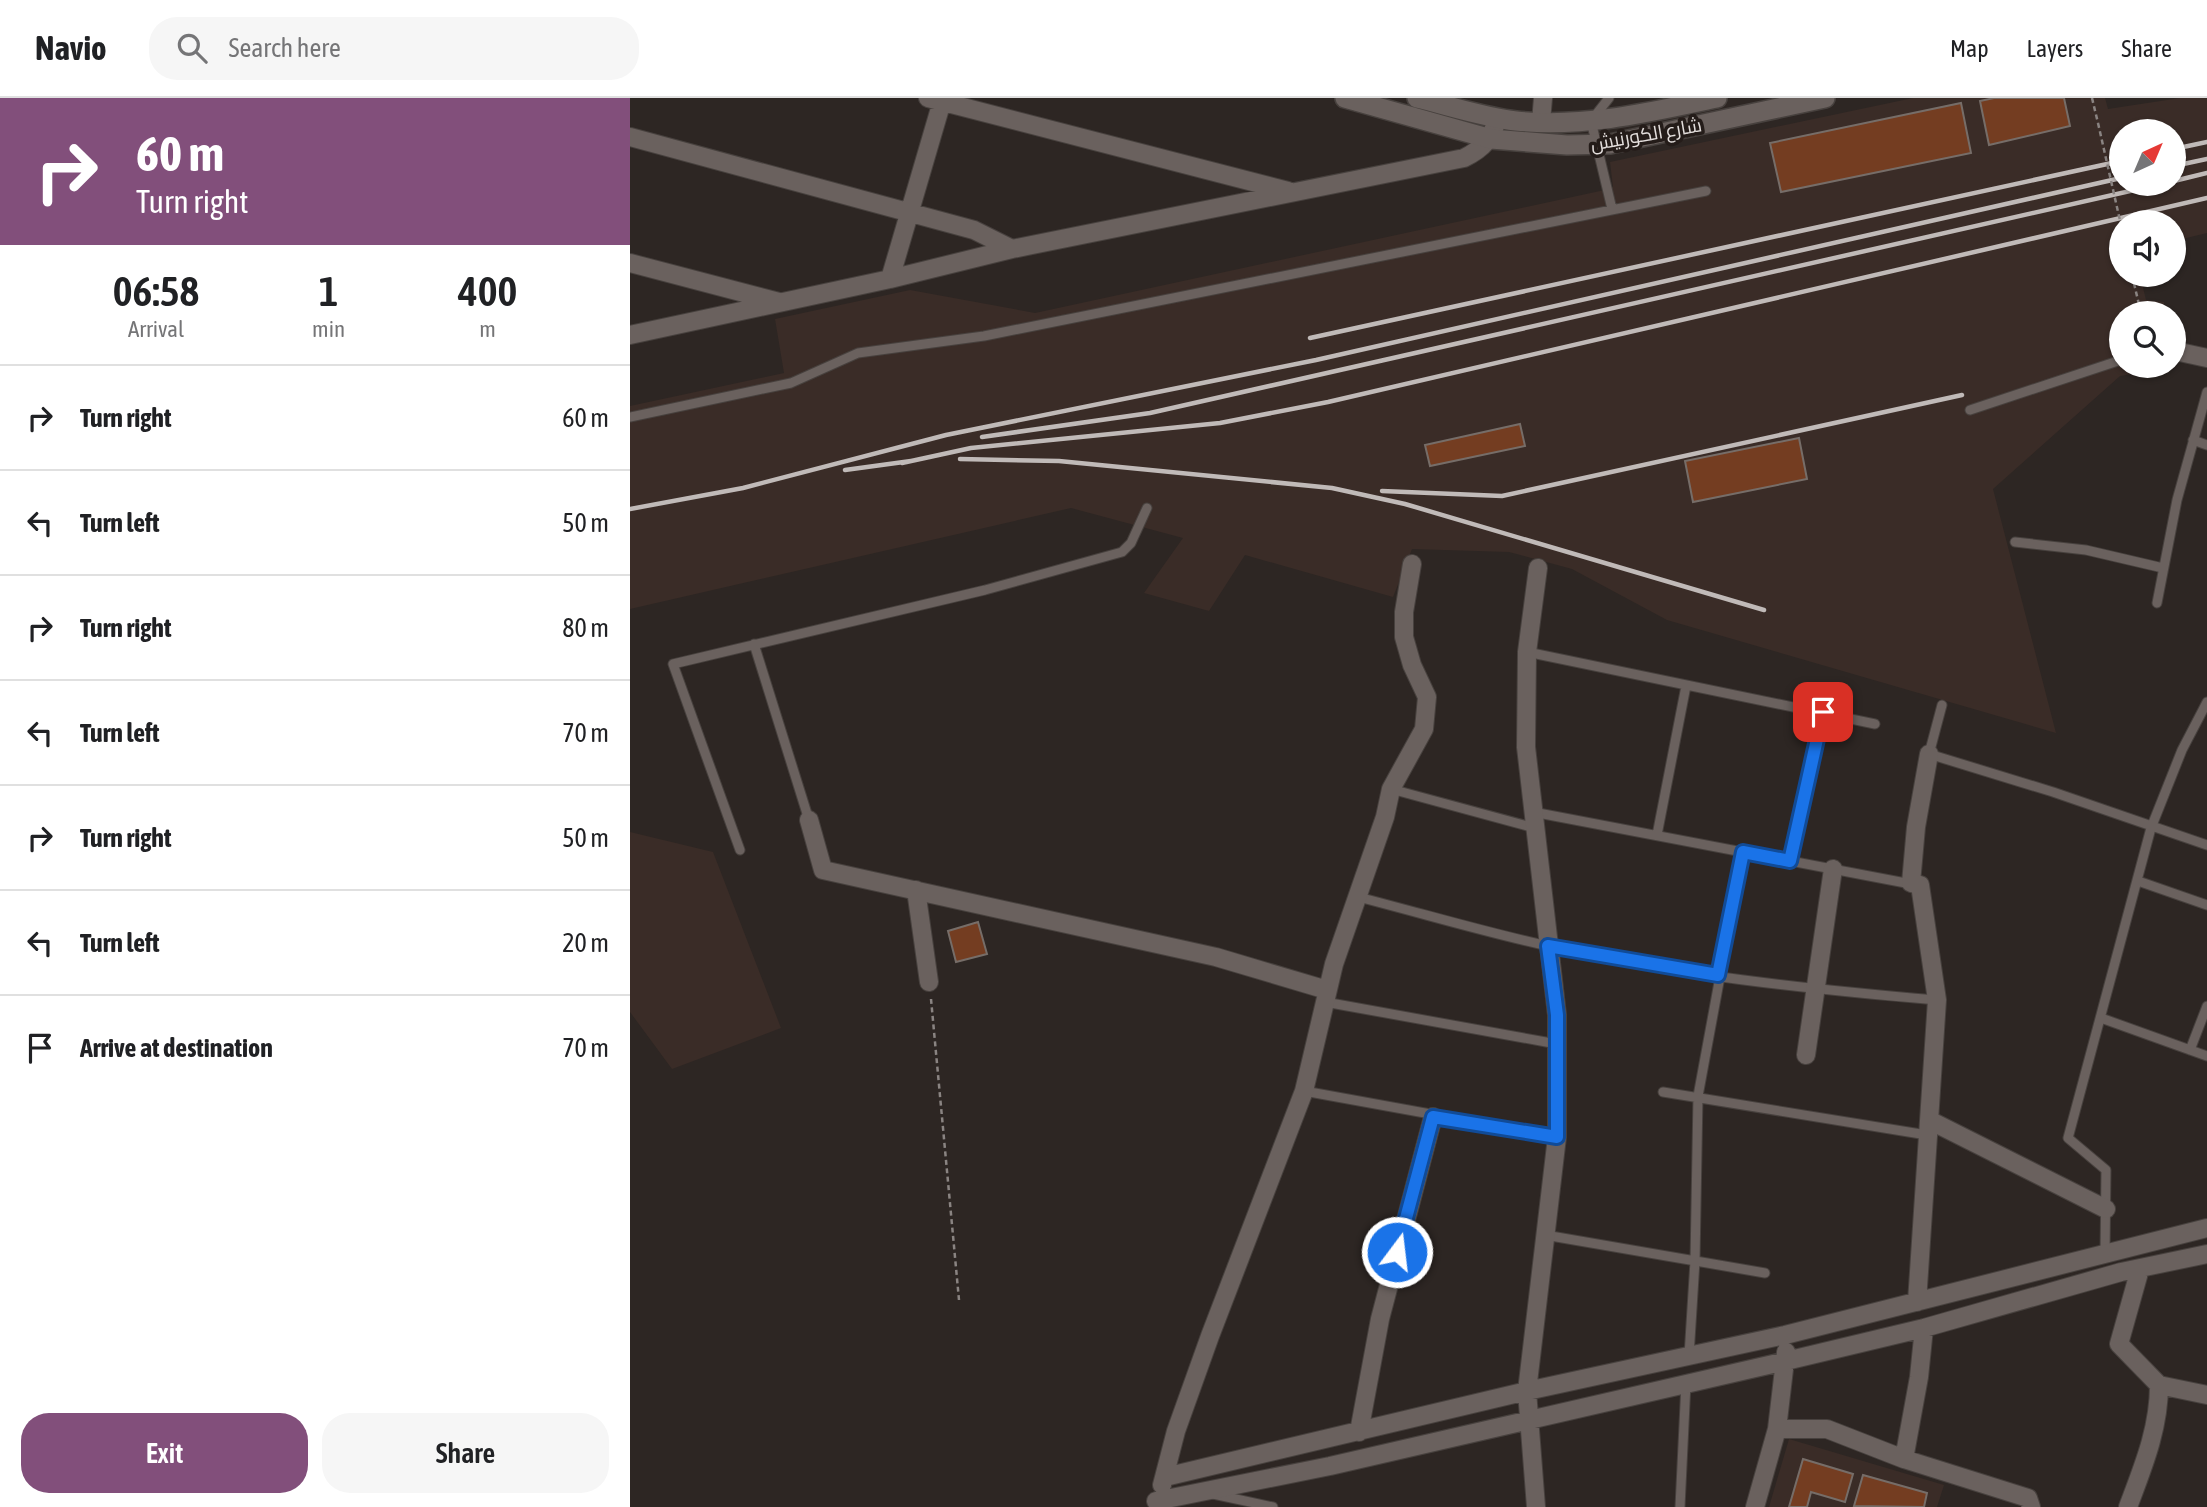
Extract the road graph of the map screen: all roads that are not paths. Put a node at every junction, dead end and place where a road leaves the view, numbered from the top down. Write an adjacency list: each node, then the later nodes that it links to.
1 (1345, 98): 12 (street, شارع الكورنيش)
2 (1417, 98): 8 (street, شارع الكورنيش)
3 (1543, 98): 10 (street)
4 (1609, 98): 9 (lane)
5 (1717, 98): 9 (street, شارع الكورنيش)
6 (1825, 98): 13 (street, شارع الكورنيش)
7 (938, 99): 15 (street); 17 (street)
8 (1497, 118): 10 (street, شارع الكورنيش); 12 (street)
9 (1591, 121): 10 (street, شارع الكورنيش); 13 (lane)
10 (1541, 122)
11 (630, 137): 17 (street)
12 (1491, 139): 13 (street, شارع الكورنيش); 15 (street)
13 (1596, 145): 16 (lane)
14 (1706, 191): 16 (lane)
15 (1292, 192): 18 (street)
16 (1612, 209): 28 (lane)
17 (909, 212): 18 (street); 20 (street)
18 (1012, 249): 20 (street)
19 (630, 263): 21 (street)
20 (890, 279): 21 (street)
21 (782, 303): 22 (street)
22 (630, 335)
23 (2186, 354): 24 (street)
24 (2207, 358)
25 (2109, 364): 27 (lane)
26 (2207, 392): 29 (lane)
27 (1970, 410)
28 (630, 417)
29 (2193, 440): 30 (lane); 35 (lane)
30 (2207, 444)
31 (1147, 508): 37 (lane)
32 (2015, 542): 35 (lane)
33 (1412, 564): 45 (street)
34 (1538, 568): 38 (street)
35 (2163, 568): 36 (lane)
36 (2157, 603)
37 (754, 644): 46 (lane); 51 (lane)
38 (1527, 652): 39 (lane); 47 (street)
39 (1686, 686): 42 (lane); 49 (lane)
40 (2207, 702): 48 (lane)
41 (1941, 705): 44 (lane)
42 (1823, 712): 43 (lane); 53 (lane)
43 (1875, 724)
44 (1929, 754): 48 (lane); 56 (street)
45 (1391, 789): 47 (lane); 58 (street)
46 (809, 820): 57 (street)
47 (1534, 820): 49 (lane); 60 (street)
48 (2151, 828): 50 (lane); 55 (lane)
49 (1657, 835): 52 (lane)
50 (2207, 845)
51 (740, 850)
52 (1743, 852): 53 (lane); 61 (lane)
53 (1790, 861): 54 (lane)
54 (1833, 869): 56 (lane); 63 (street)
55 (2138, 881): 59 (lane); 67 (lane)
56 (1920, 886): 65 (street)
57 (916, 890): 62 (street); 64 (street)
58 (1358, 897): 60 (lane); 64 (street)
59 (2207, 905)
60 (1548, 946): 61 (lane); 68 (street)
61 (1718, 975): 63 (lane); 74 (lane)
62 (929, 982)
63 (1815, 990): 65 (lane); 70 (street)
64 (1326, 996): 68 (lane); 72 (street)
65 (1937, 1000): 76 (street)
66 (2207, 1006): 69 (lane)
67 (2101, 1018): 69 (lane); 78 (lane)
68 (1557, 1044): 77 (street)
69 (2190, 1050): 71 (lane)
70 (1805, 1055)
71 (2207, 1056)
72 (1304, 1091): 75 (lane); 99 (street)
73 (1663, 1092): 74 (lane)
74 (1698, 1096): 76 (lane); 83 (lane)
75 (1433, 1117): 77 (lane); 97 (street)
76 (1929, 1128): 78 (street); 86 (street)
77 (1557, 1137): 80 (street)
78 (2106, 1209): 81 (lane)
79 (2207, 1228): 81 (street)
80 (1545, 1235): 83 (lane); 93 (street)
81 (2105, 1253): 86 (street)
82 (2207, 1254): 84 (street)
83 (1695, 1261): 85 (lane); 89 (lane)
84 (2140, 1269): 87 (street); 92 (street)
85 (1765, 1273)
86 (1917, 1302): 88 (street)
87 (1924, 1328): 90 (street); 98 (street)
88 (1785, 1335): 89 (street); 90 (street)
89 (1689, 1356): 93 (street)
90 (1786, 1361): 91 (street); 96 (street)
91 (1686, 1383): 95 (street); 104 (lane)
92 (2159, 1385): 94 (street); 107 (street)
93 (1527, 1391): 95 (street); 97 (street)
94 (2207, 1395)
95 (1529, 1418): 100 (street); 103 (street)
96 (1777, 1429): 98 (street); 105 (street)
97 (1359, 1432): 99 (street)
98 (1904, 1459): 106 (street)
99 (1165, 1477): 101 (street)
100 (1205, 1492): 101 (street); 102 (lane)
101 (1155, 1504)
102 (1273, 1507)
103 (1536, 1507)
104 (1680, 1507)
105 (1755, 1507)
106 (2031, 1507)
107 (2127, 1507)

